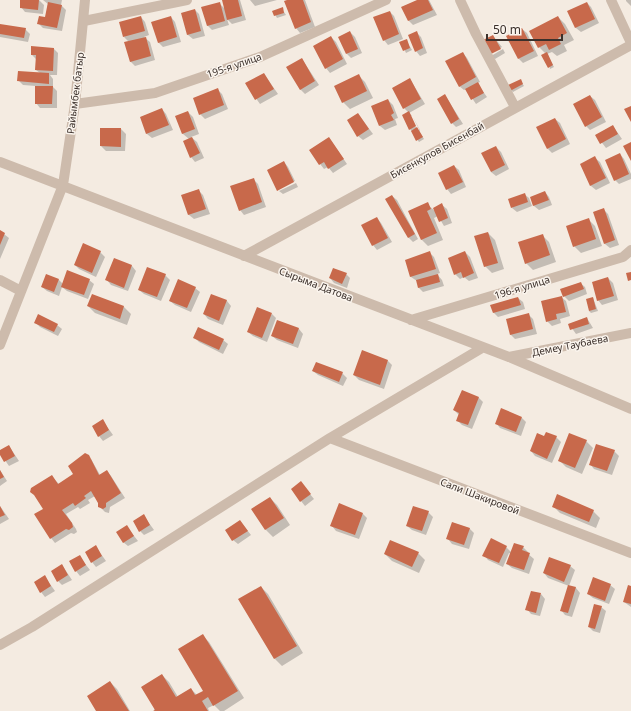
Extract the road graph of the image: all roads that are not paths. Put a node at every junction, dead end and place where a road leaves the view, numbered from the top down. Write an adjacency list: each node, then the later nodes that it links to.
1 (85, 0): 6 (street, Райымбек батыр)
2 (187, 0): 6 (street)
3 (386, 0): 8 (street, 195-я улица)
4 (460, 0): 9 (street)
5 (611, 0): 7 (street)
6 (84, 21): 8 (street, Райымбек батыр)
7 (631, 44): 9 (street, Бисенкулов Бисенбай)
8 (75, 104): 11 (street, Райымбек батыр)
9 (515, 107): 13 (street, Бисенкулов Бисенбай)
10 (0, 162): 11 (street, Сырыма Датова)
11 (63, 185): 13 (street, Сырыма Датова); 15 (street, Райымбек батыр)
12 (631, 250): 16 (street, 196-я улица)
13 (244, 256): 16 (street, Сырыма Датова)
14 (0, 280): 15 (street)
15 (21, 290): 18 (street, Райымбек батыр)
16 (411, 320): 19 (street, Сырыма Датова)
17 (631, 333): 20 (street, Демеу Таубаева)
18 (0, 345)
19 (482, 348): 20 (street, Сырыма Датова); 22 (street)
20 (509, 357): 21 (street, Сырыма Датова)
21 (631, 409)
22 (330, 438): 23 (street, Сали Шакировой); 24 (street)
23 (631, 553)
24 (0, 645)

